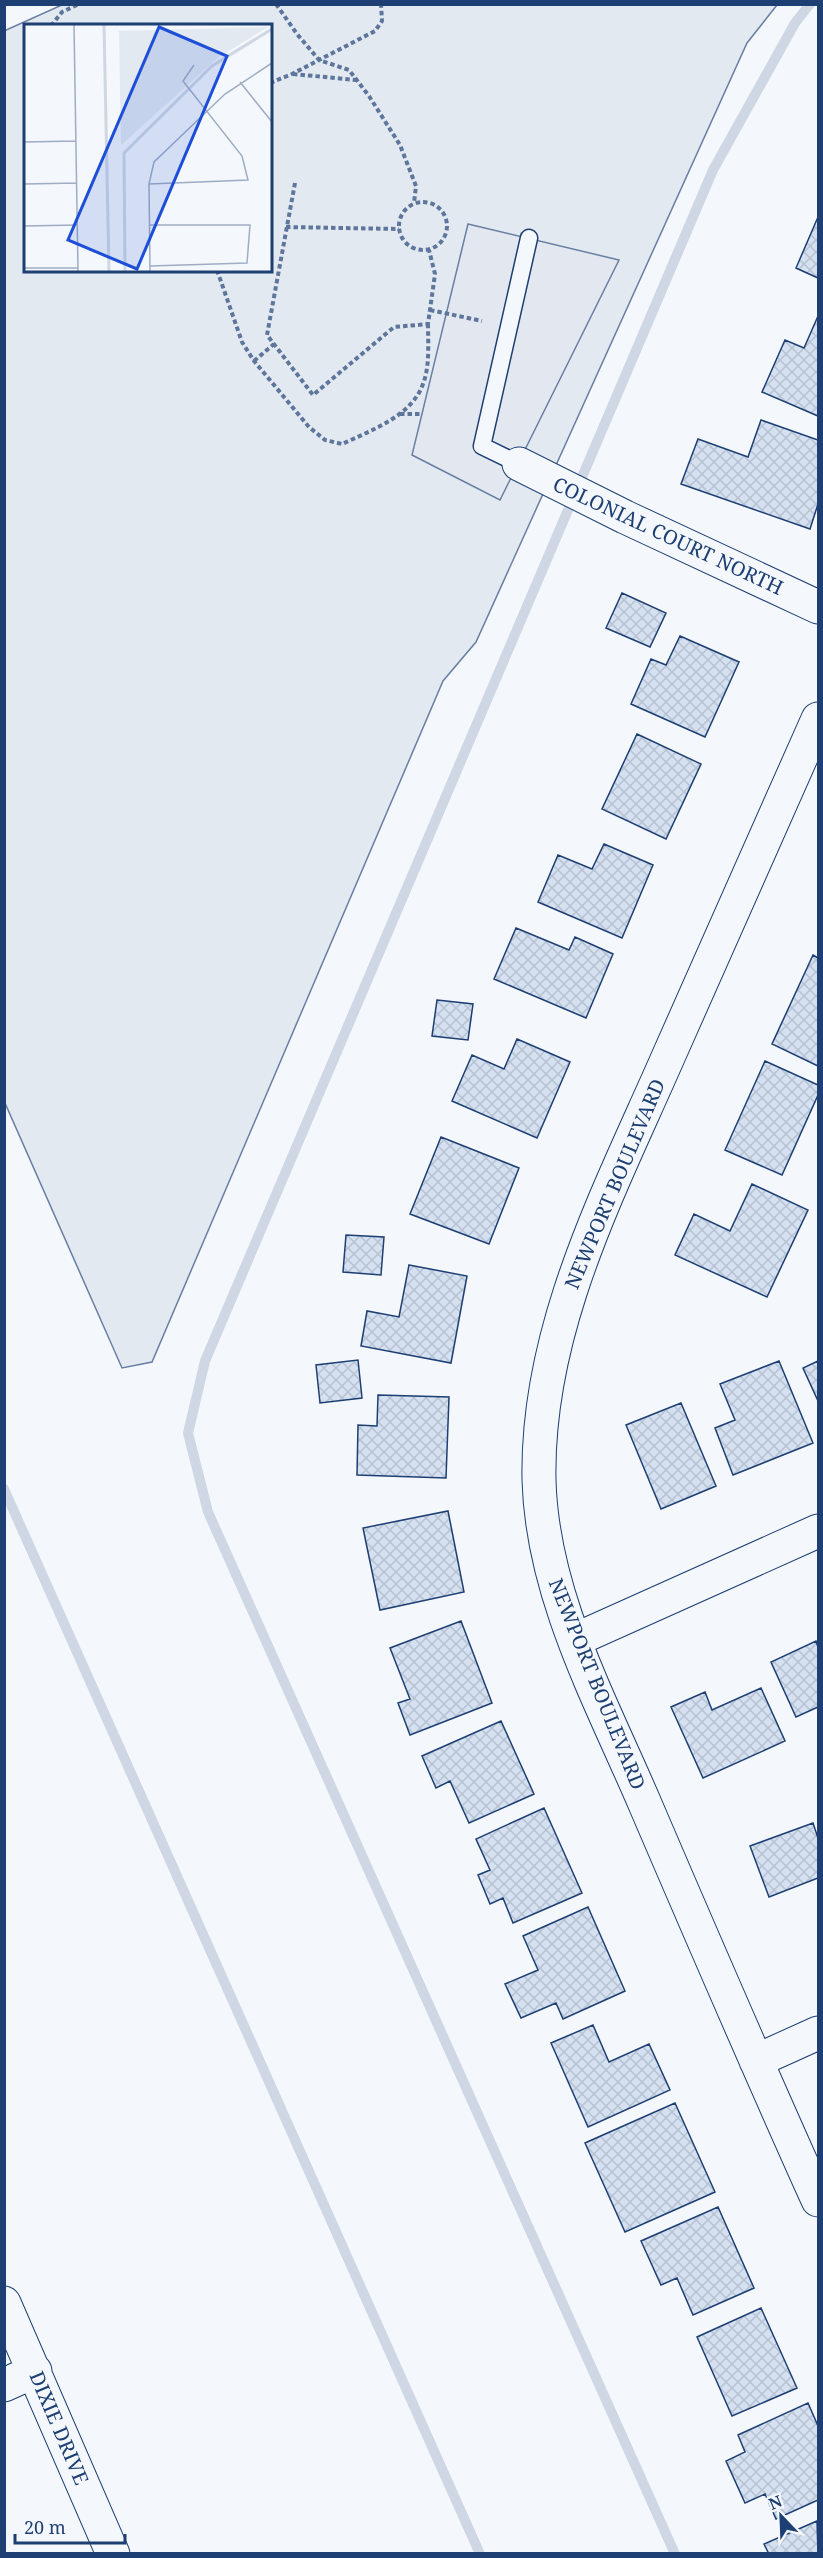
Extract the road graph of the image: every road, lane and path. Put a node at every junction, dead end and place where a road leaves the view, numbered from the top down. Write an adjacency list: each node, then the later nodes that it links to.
1 (79, 4): 4 (path)
2 (276, 4): 5 (path)
3 (381, 4): 5 (path)
4 (53, 24)
5 (319, 60): 6 (path); 7 (path)
6 (292, 74): 7 (path); 8 (path)
7 (356, 80): 10 (path)
8 (272, 82)
9 (295, 183): 11 (path)
10 (414, 203): 12 (path); 14 (path)
11 (286, 227): 12 (path); 19 (path)
12 (399, 229): 14 (path)
13 (529, 238): 18 (lane)
14 (429, 250): 16 (path)
15 (218, 272): 20 (path)
16 (430, 310): 17 (path); 18 (path)
17 (428, 324): 19 (path); 21 (path)
18 (509, 327): 23 (lane)
19 (274, 345): 20 (path)
20 (254, 361): 21 (path)
21 (400, 414): 22 (path)
22 (422, 414)
23 (519, 464): 24 (street, COLONIAL COURT NORTH)
24 (819, 607)
25 (819, 719): 27 (street, NEWPORT BOULEVARD)
26 (819, 1531): 27 (street)
27 (575, 1640): 29 (street, NEWPORT BOULEVARD)
28 (819, 2033): 29 (street)
29 (756, 2061): 30 (street, NEWPORT BOULEVARD)
30 (819, 2200)
31 (4, 2303): 32 (street, DIXIE DRIVE)
32 (35, 2371): 33 (street); 34 (street, DIXIE DRIVE)
33 (4, 2385)
34 (113, 2553)

